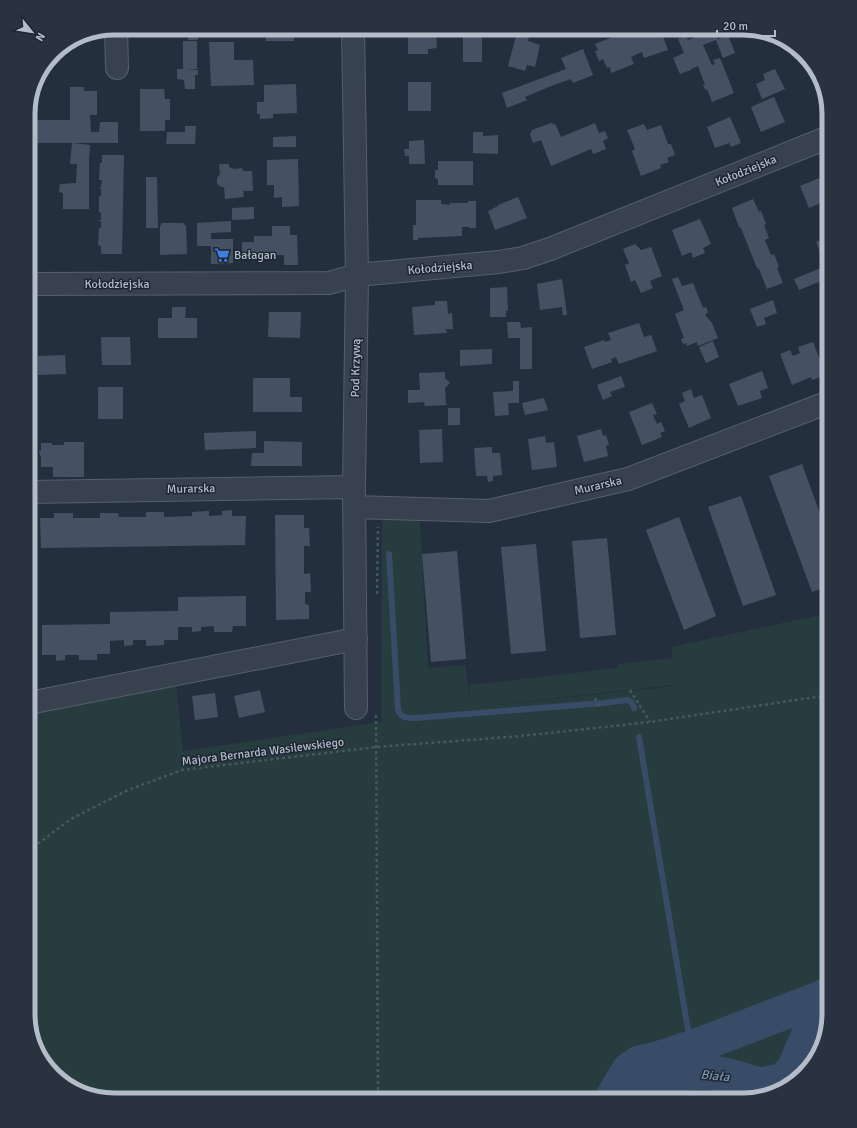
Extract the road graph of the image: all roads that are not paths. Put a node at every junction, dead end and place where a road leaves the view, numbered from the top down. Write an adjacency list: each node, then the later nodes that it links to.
1 (116, 35): 3 (street)
2 (353, 35): 5 (street, Pod Krzywą)
3 (117, 68)
4 (822, 141): 5 (street, Kołodziejska)
5 (357, 274): 6 (street, Kołodziejska); 9 (street, Pod Krzywą)
6 (35, 284)
7 (822, 405): 9 (street, Murarska)
8 (35, 492): 9 (street, Murarska)
9 (354, 497): 10 (street, Pod Krzywą)
10 (356, 640): 11 (street); 12 (street, Pod Krzywą)
11 (35, 702)
12 (356, 708)

